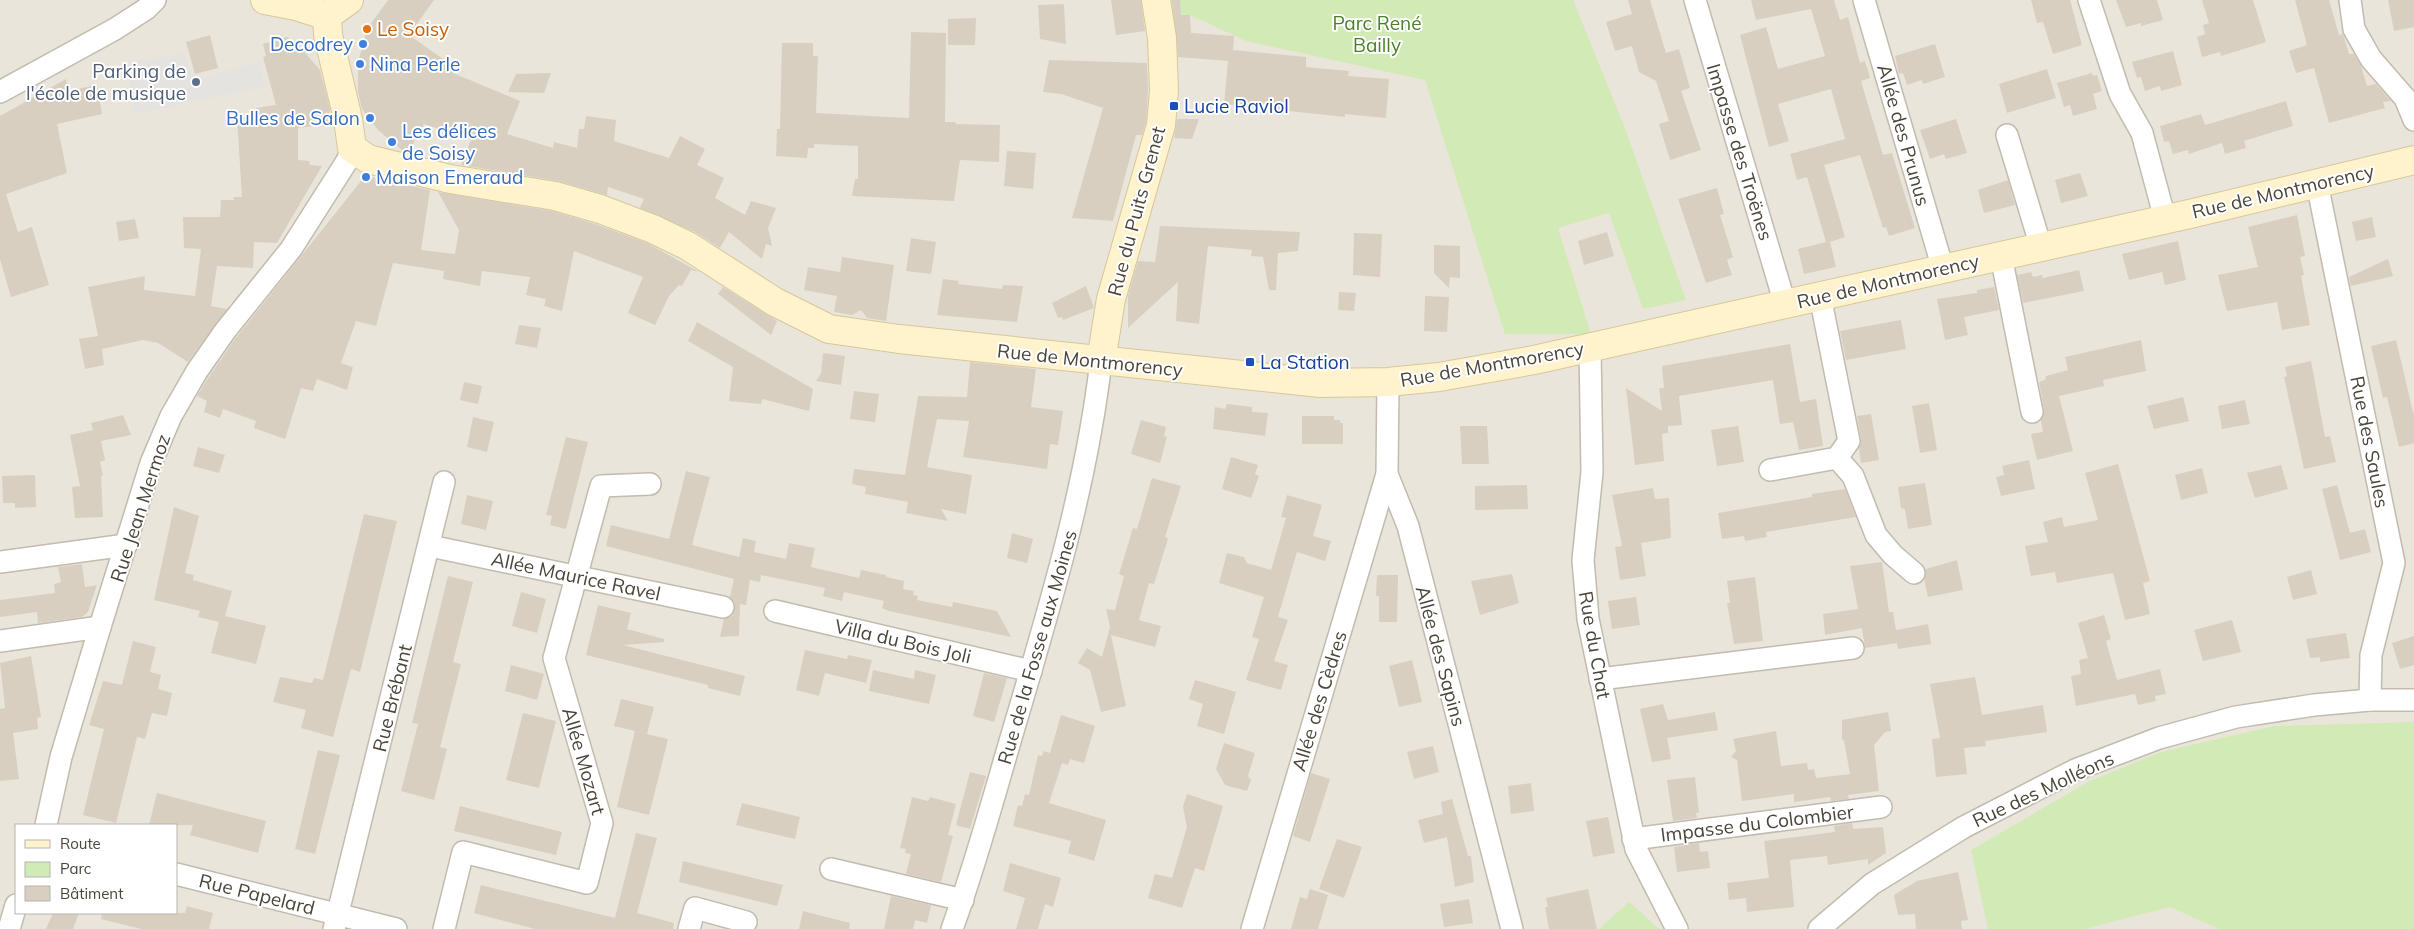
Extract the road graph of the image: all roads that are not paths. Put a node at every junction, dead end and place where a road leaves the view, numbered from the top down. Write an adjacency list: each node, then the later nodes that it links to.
1 (155, 0): 10 (street)
2 (265, 0): 9 (street)
3 (349, 0): 9 (street)
4 (1156, 0): 23 (street, Rue du Puits Grenet)
5 (1695, 0): 21 (street, Impasse des Troënes)
6 (1864, 0): 19 (street, Allée des Prunus)
7 (2089, 0): 16 (street)
8 (2350, 0): 11 (street)
9 (327, 16): 13 (street)
10 (0, 92)
11 (2414, 120)
12 (2007, 135): 17 (street)
13 (352, 148): 23 (street, Rue de Montmorency); 31 (street, Rue Jean Mermoz)
14 (2414, 160): 15 (street, Rue de Montmorency)
15 (2317, 183): 16 (street, Rue de Montmorency); 43 (street, Rue des Saules)
16 (2165, 219): 17 (street, Rue de Montmorency)
17 (2041, 247): 18 (street, Rue de Montmorency)
18 (2001, 256): 19 (street, Rue de Montmorency); 25 (street)
19 (1944, 269): 20 (street, Rue de Montmorency)
20 (1820, 296): 21 (street, Rue de Montmorency); 26 (street)
21 (1785, 304): 22 (street, Rue de Montmorency)
22 (1590, 348): 24 (street, Rue de Montmorency); 42 (street, Rue du Chat)
23 (1101, 361): 24 (street, Rue de Montmorency); 41 (street, Rue de la Fosse aux Moines)
24 (1388, 382): 28 (street, Allée des Sapins)
25 (2032, 412)
26 (1836, 458): 27 (street); 34 (street)
27 (1770, 470)
28 (1387, 474): 59 (street, Allée des Cèdres); 60 (street, Allée des Sapins)
29 (444, 482): 32 (street, Rue Brébant)
30 (650, 484): 35 (street, Allée Mozart)
31 (126, 545): 33 (street); 38 (street, Rue Jean Mermoz)
32 (430, 546): 35 (street, Allée Maurice Ravel); 52 (street, Rue Brébant)
33 (0, 562)
34 (1914, 573)
35 (576, 576): 36 (street, Allée Maurice Ravel); 56 (street, Allée Mozart)
36 (723, 607)
37 (775, 611): 41 (street, Villa du Bois Joli)
38 (100, 627): 39 (street); 46 (street, Rue Jean Mermoz)
39 (0, 641)
40 (1853, 648): 42 (street)
41 (1031, 671): 50 (street, Rue de la Fosse aux Moines)
42 (1600, 679): 47 (street, Rue du Chat)
43 (2370, 700): 44 (street, Rue des Molléons); 62 (street, Rue des Molléons)
44 (2414, 700)
45 (1881, 807): 47 (street, Impasse du Colombier)
46 (46, 824)
47 (1633, 839): 61 (street, Rue du Chat)
48 (831, 869): 50 (street)
49 (178, 875): 52 (street, Rue Papelard)
50 (963, 900): 58 (street, Rue de la Fosse aux Moines)
51 (15, 909): 54 (street)
52 (336, 922): 55 (street, Rue Papelard)
53 (746, 922): 57 (street)
54 (9, 929)
55 (396, 929)
56 (444, 929)
57 (689, 929)
58 (952, 929)
59 (1252, 929)
60 (1512, 929)
61 (1677, 929)
62 (1820, 929)

